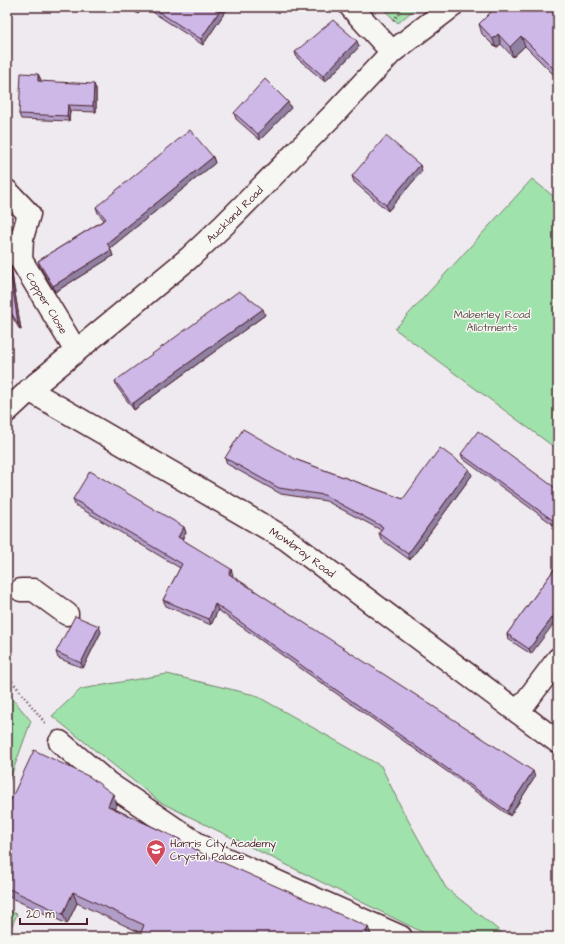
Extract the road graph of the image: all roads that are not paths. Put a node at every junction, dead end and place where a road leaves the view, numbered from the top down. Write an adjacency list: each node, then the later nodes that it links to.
1 (351, 7): 3 (street)
2 (450, 7): 3 (street, Auckland Road)
3 (392, 52): 5 (street, Auckland Road)
4 (7, 191): 5 (street, Copper Close)
5 (76, 351): 6 (street, Auckland Road)
6 (30, 390): 7 (street, Auckland Road); 11 (street, Mowbray Road)
7 (7, 411)
8 (21, 590): 9 (street)
9 (67, 614)
10 (558, 659): 11 (street)
11 (518, 712): 13 (street, Mowbray Road)
12 (60, 742): 14 (street)
13 (558, 742)
14 (402, 937)

